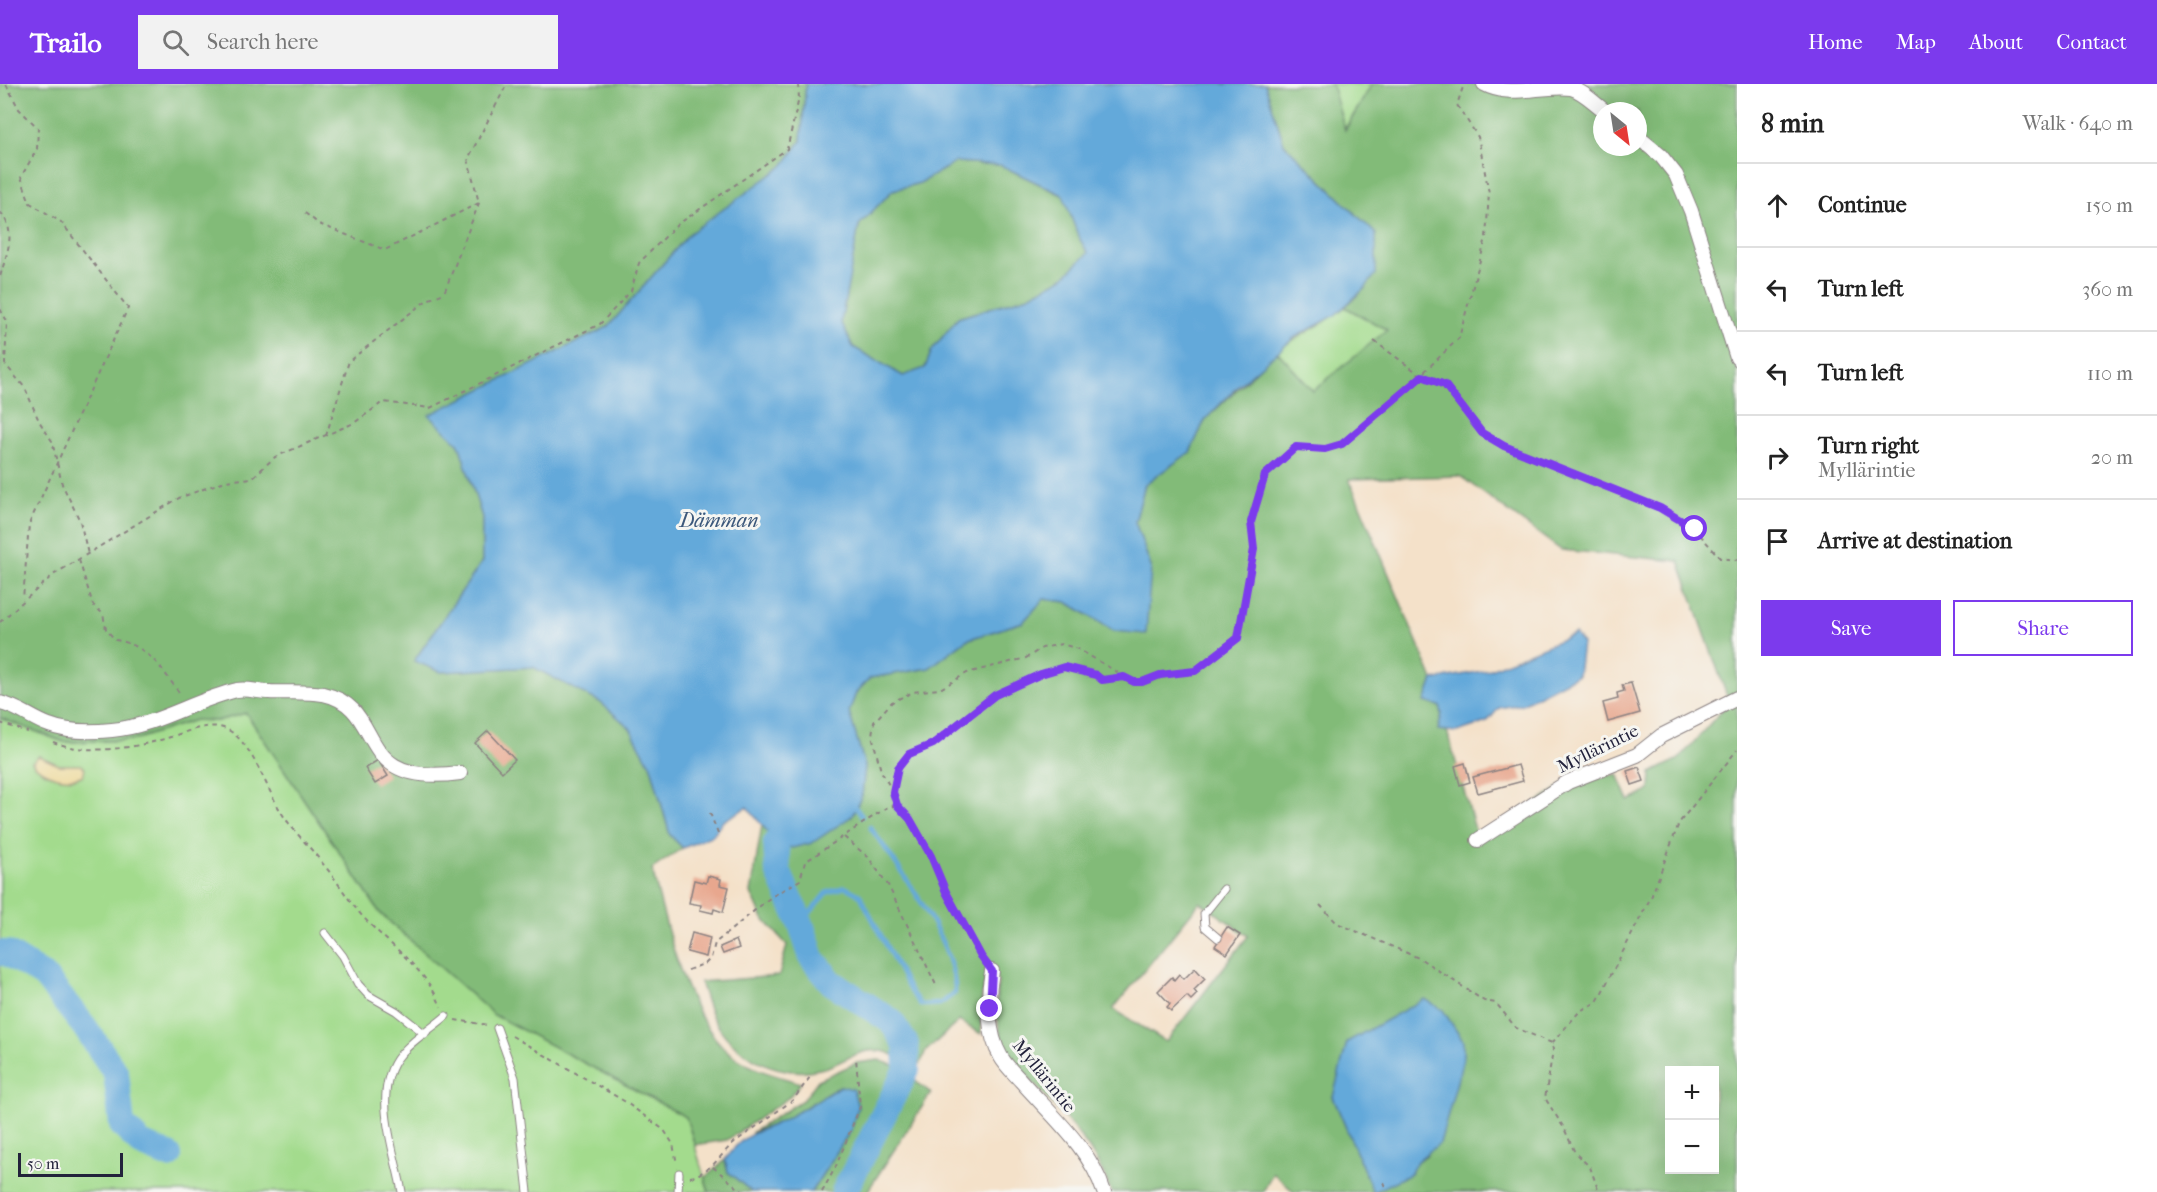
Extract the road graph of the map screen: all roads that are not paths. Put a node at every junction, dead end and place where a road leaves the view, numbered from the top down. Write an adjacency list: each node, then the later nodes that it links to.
1 (1484, 84): 2 (street)
2 (1593, 102)
3 (1647, 144): 4 (street)
4 (1737, 358)
5 (1737, 698): 8 (street, Myllärintie)
6 (0, 703): 7 (street)
7 (460, 773)
8 (1478, 840)
9 (1224, 889): 11 (lane)
10 (325, 933): 15 (lane)
11 (1218, 938)
12 (992, 971): 20 (street, Myllärintie)
13 (446, 1016): 15 (lane)
14 (497, 1028): 18 (lane)
15 (425, 1034): 17 (lane)
16 (679, 1173): 19 (lane)
17 (402, 1192)
18 (528, 1192)
19 (678, 1192)
20 (1104, 1192)

